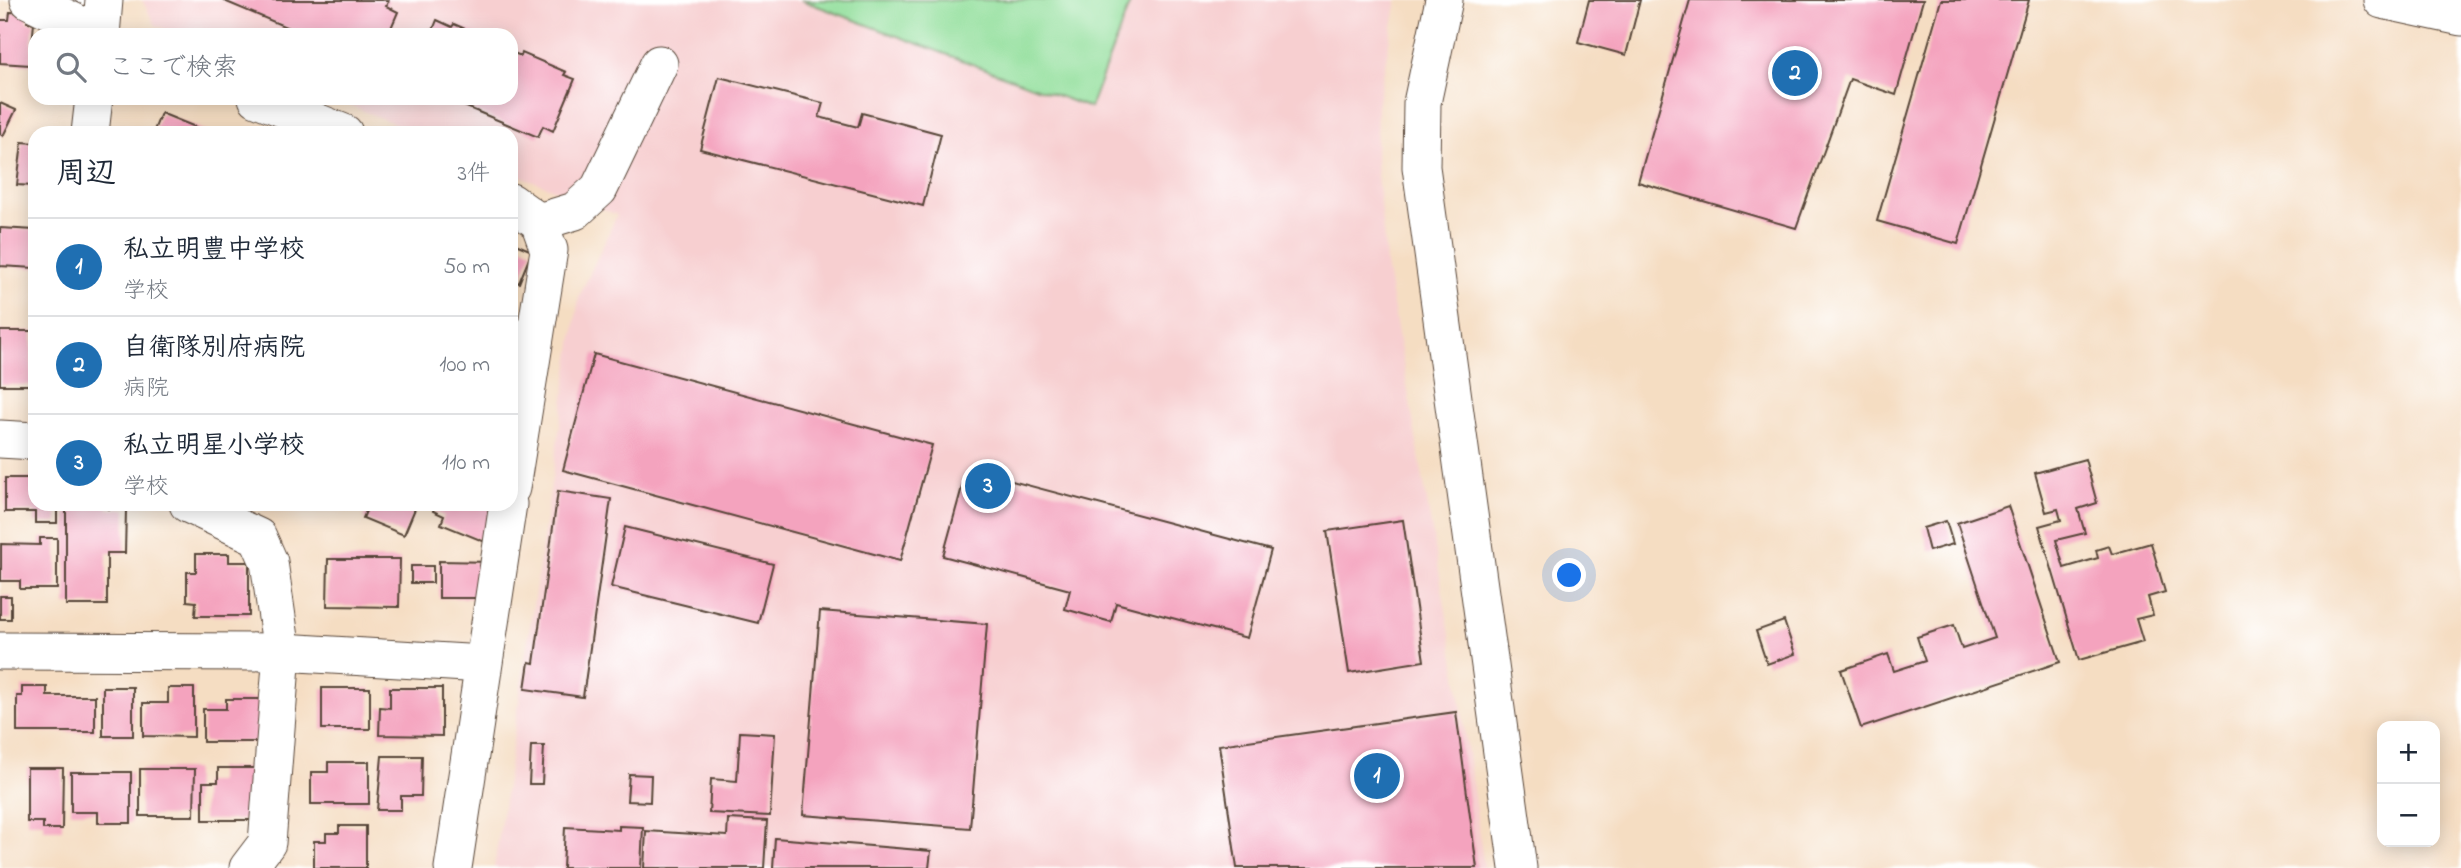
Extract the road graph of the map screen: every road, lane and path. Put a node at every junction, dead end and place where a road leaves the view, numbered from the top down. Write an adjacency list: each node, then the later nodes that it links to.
1 (29, 0): 6 (street)
2 (104, 0): 7 (street)
3 (1444, 0): 25 (street)
4 (2382, 0): 5 (street)
5 (2461, 17)
6 (87, 28)
7 (102, 28)
8 (659, 64): 13 (street)
9 (93, 105): 11 (street)
10 (274, 105): 12 (street)
11 (91, 126)
12 (327, 126)
13 (525, 212): 14 (street)
14 (520, 370): 15 (street)
15 (518, 396)
16 (0, 439): 17 (street)
17 (28, 441)
18 (203, 511): 21 (street)
19 (507, 511): 22 (street)
20 (0, 651): 21 (street)
21 (282, 652): 22 (street); 23 (street)
22 (483, 664): 24 (street)
23 (248, 868)
24 (453, 868)
25 (1518, 868)

